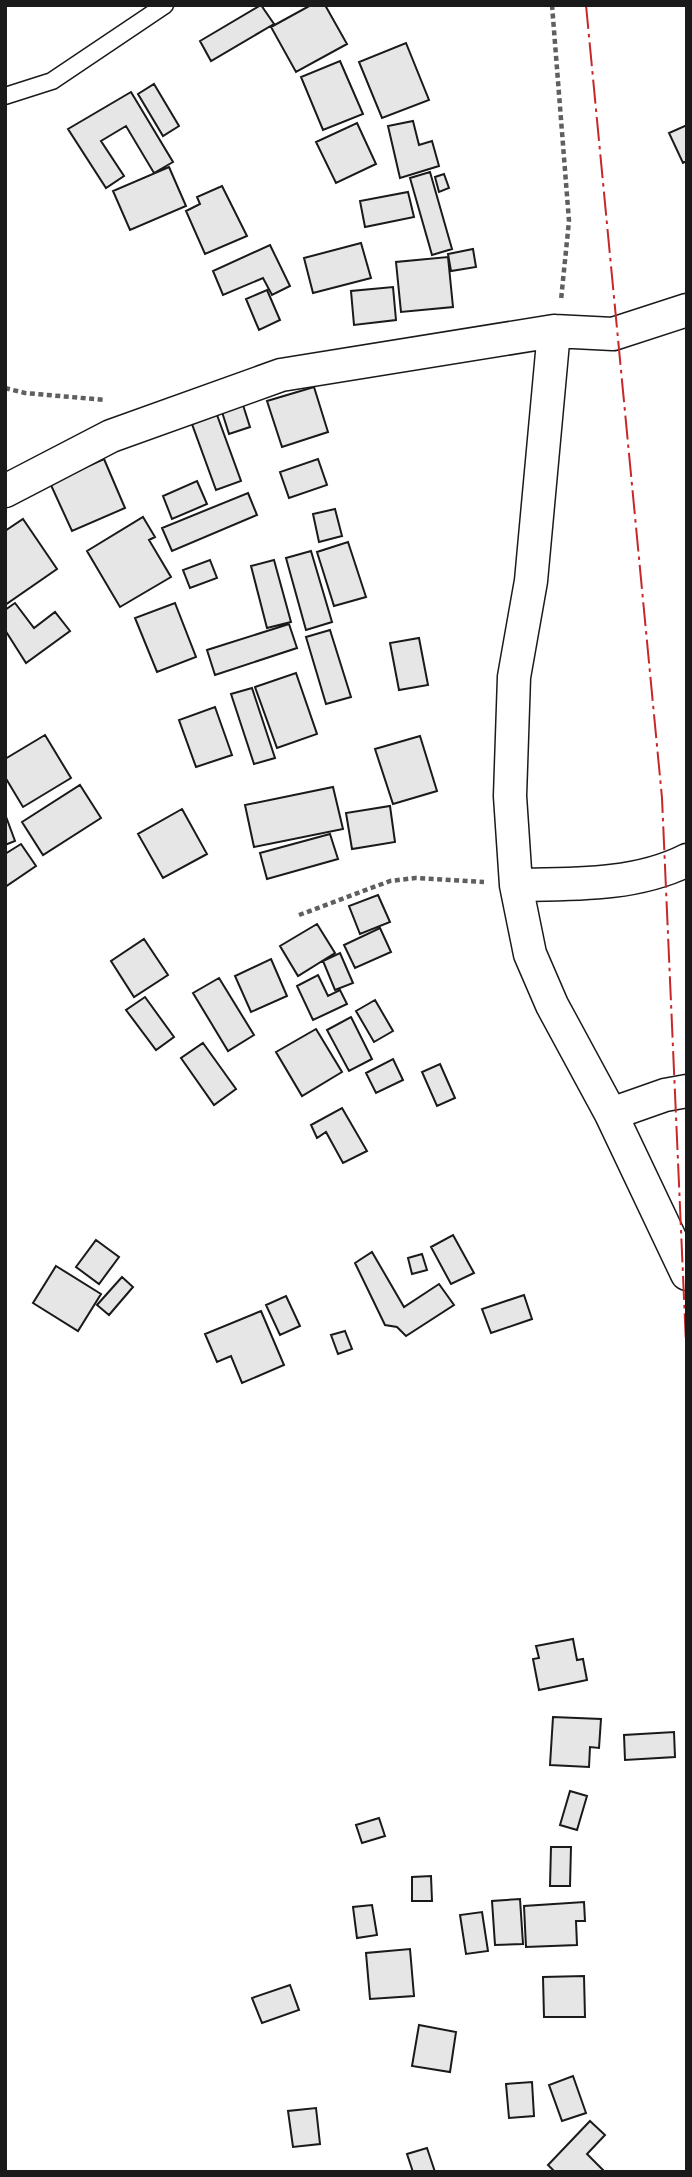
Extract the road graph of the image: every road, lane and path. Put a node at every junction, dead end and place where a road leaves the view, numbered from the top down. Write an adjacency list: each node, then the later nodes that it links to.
1 (165, 5): 3 (lane)
2 (552, 5): 5 (path)
3 (5, 96)
4 (687, 310): 5 (street)
5 (554, 331): 8 (street); 10 (street)
6 (5, 388): 7 (path)
7 (118, 401)
8 (5, 491)
9 (687, 860): 10 (street)
10 (516, 885): 11 (path); 13 (street)
11 (299, 915)
12 (687, 1091): 13 (street)
13 (611, 1114): 14 (street)
14 (687, 1274)

